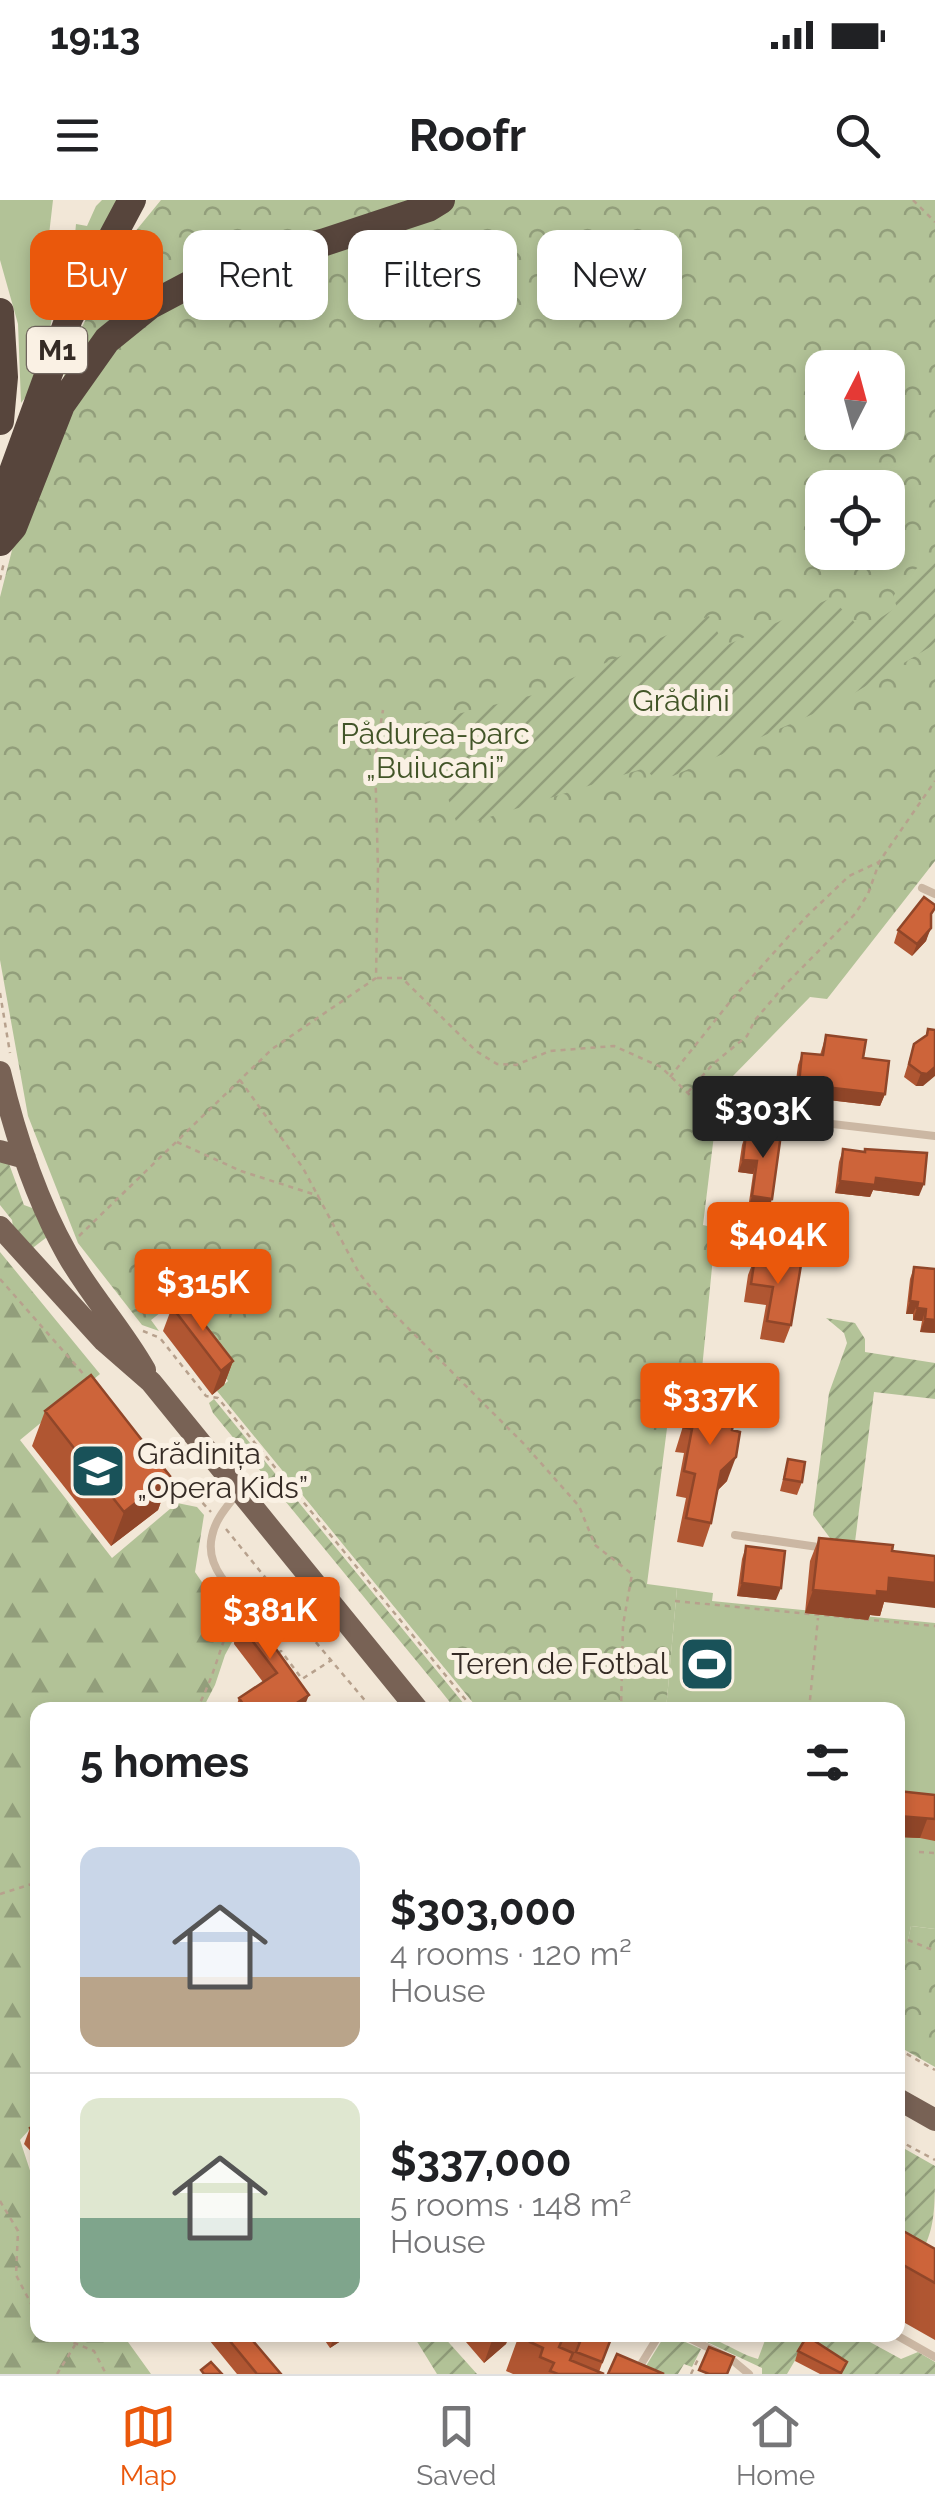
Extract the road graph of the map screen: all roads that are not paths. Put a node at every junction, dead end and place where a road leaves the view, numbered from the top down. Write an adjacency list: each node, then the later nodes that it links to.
1 (132, 200): 5 (highway, M1)
2 (441, 200): 6 (highway)
3 (0, 312): 4 (highway)
4 (0, 421)
5 (0, 508)
6 (0, 542)
7 (922, 888): 8 (lane)
8 (935, 894)
9 (6, 1067): 13 (main road)
10 (705, 1109): 11 (lane)
11 (935, 1136)
12 (0, 1151): 13 (main road)
13 (25, 1158): 15 (main road)
14 (0, 1227): 15 (main road)
15 (151, 1382): 16 (main road)
16 (239, 1492): 19 (main road); 19 (lane)
17 (735, 1534): 18 (lane)
18 (834, 1550)
19 (345, 1620): 20 (main road)
20 (412, 1702)
21 (905, 2103): 22 (main road)
22 (935, 2120)
23 (905, 2340): 26 (lane)
24 (656, 2342): 27 (lane)
25 (698, 2342): 28 (lane)
26 (935, 2357)
27 (635, 2374)
28 (749, 2374)

